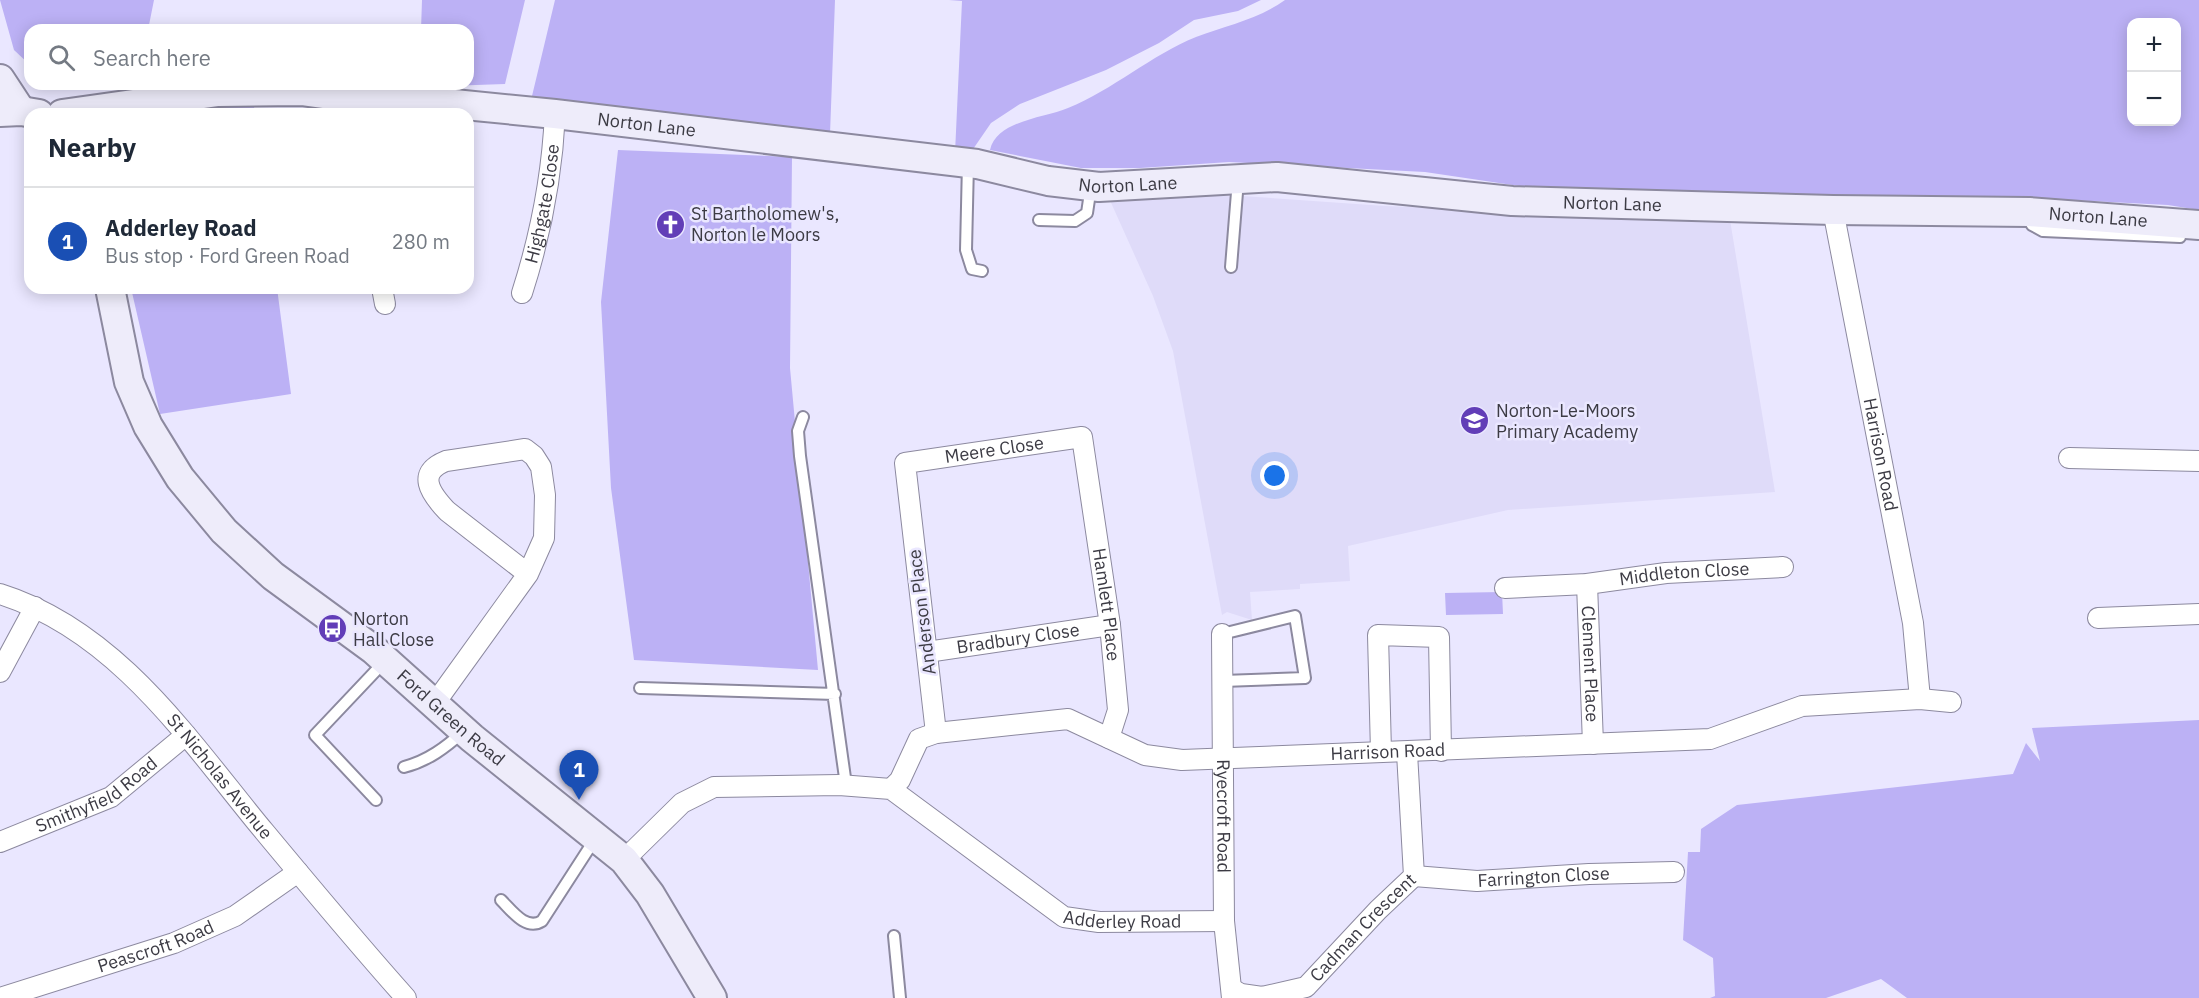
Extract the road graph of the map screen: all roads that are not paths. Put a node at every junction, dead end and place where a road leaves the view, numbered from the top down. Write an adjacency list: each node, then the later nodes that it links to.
1 (0, 79): 4 (street)
2 (359, 107): 3 (street, Norton Lane); 5 (street, Norton Lane)
3 (105, 108)
4 (20, 112)
5 (555, 114): 6 (street, Norton Lane); 14 (street, Highgate Close)
6 (968, 163): 8 (street, Norton Lane); 13 (lane)
7 (1238, 180): 8 (street, Norton Lane); 9 (street, Norton Lane); 12 (lane)
8 (1091, 186): 10 (lane)
9 (1833, 210): 11 (street, Norton Lane); 37 (street, Harrison Road)
10 (1039, 220)
11 (2194, 231)
12 (1231, 267)
13 (982, 271)
14 (522, 293)
15 (111, 294): 32 (street, Ford Green Road)
16 (803, 417): 36 (lane)
17 (2069, 458): 18 (street)
18 (2199, 461)
19 (1085, 468): 20 (street, Meere Close); 29 (street, Hamlett Place)
20 (908, 492): 31 (street, Anderson Place)
21 (1783, 567): 23 (street, Middleton Close)
22 (528, 574): 22 (street); 39 (street)
23 (1587, 584): 24 (street, Middleton Close); 44 (street, Clement Place)
24 (1505, 588)
25 (0, 594): 26 (street, St Nicholas Avenue)
26 (35, 607): 33 (street); 42 (street, St Nicholas Avenue)
27 (2199, 614): 28 (street)
28 (2098, 618)
29 (1110, 625): 31 (street, Bradbury Close); 43 (street, Hamlett Place)
30 (1222, 634): 34 (street, Ryecroft Road); 34 (lane)
31 (927, 652): 41 (street, Anderson Place)
32 (385, 661): 39 (street, Ford Green Road); 52 (lane)
33 (0, 672)
34 (1223, 681): 48 (street, Ryecroft Road)
35 (640, 688): 36 (lane)
36 (835, 694): 50 (lane)
37 (1920, 699): 38 (street, Harrison Road); 44 (street, Harrison Road)
38 (1952, 702)
39 (435, 703): 40 (street, Ford Green Road)
40 (464, 731): 49 (lane); 53 (street, Ford Green Road)
41 (936, 733): 43 (street, Harrison Road); 51 (street)
42 (186, 735): 54 (street, Smithyfield Road); 56 (street, St Nicholas Avenue)
43 (1109, 738): 48 (street, Harrison Road)
44 (1593, 744): 45 (street, Harrison Road)
45 (1441, 751): 46 (street); 47 (street, Harrison Road)
46 (1381, 752): 47 (street, Harrison Road); 48 (street, Harrison Road)
47 (1407, 753): 58 (street, Cadman Crescent)
48 (1223, 758): 60 (street, Ryecroft Road)
49 (404, 766)
50 (846, 785): 51 (street); 55 (street)
51 (891, 789): 60 (street, Adderley Road)
52 (376, 800)
53 (597, 836): 55 (street, Ford Green Road); 59 (lane)
54 (0, 842)
55 (624, 860): 63 (street, Ford Green Road)
56 (298, 872): 64 (street, Peascroft Road); 65 (street, St Nicholas Avenue)
57 (1674, 872): 58 (street, Farrington Close)
58 (1414, 876): 62 (street, Cadman Crescent)
59 (501, 900)
60 (1224, 921): 62 (street, Ryecroft Road)
61 (894, 936): 66 (lane)
62 (1232, 994)
63 (706, 996)
64 (0, 998)
65 (406, 998)
66 (900, 998)

